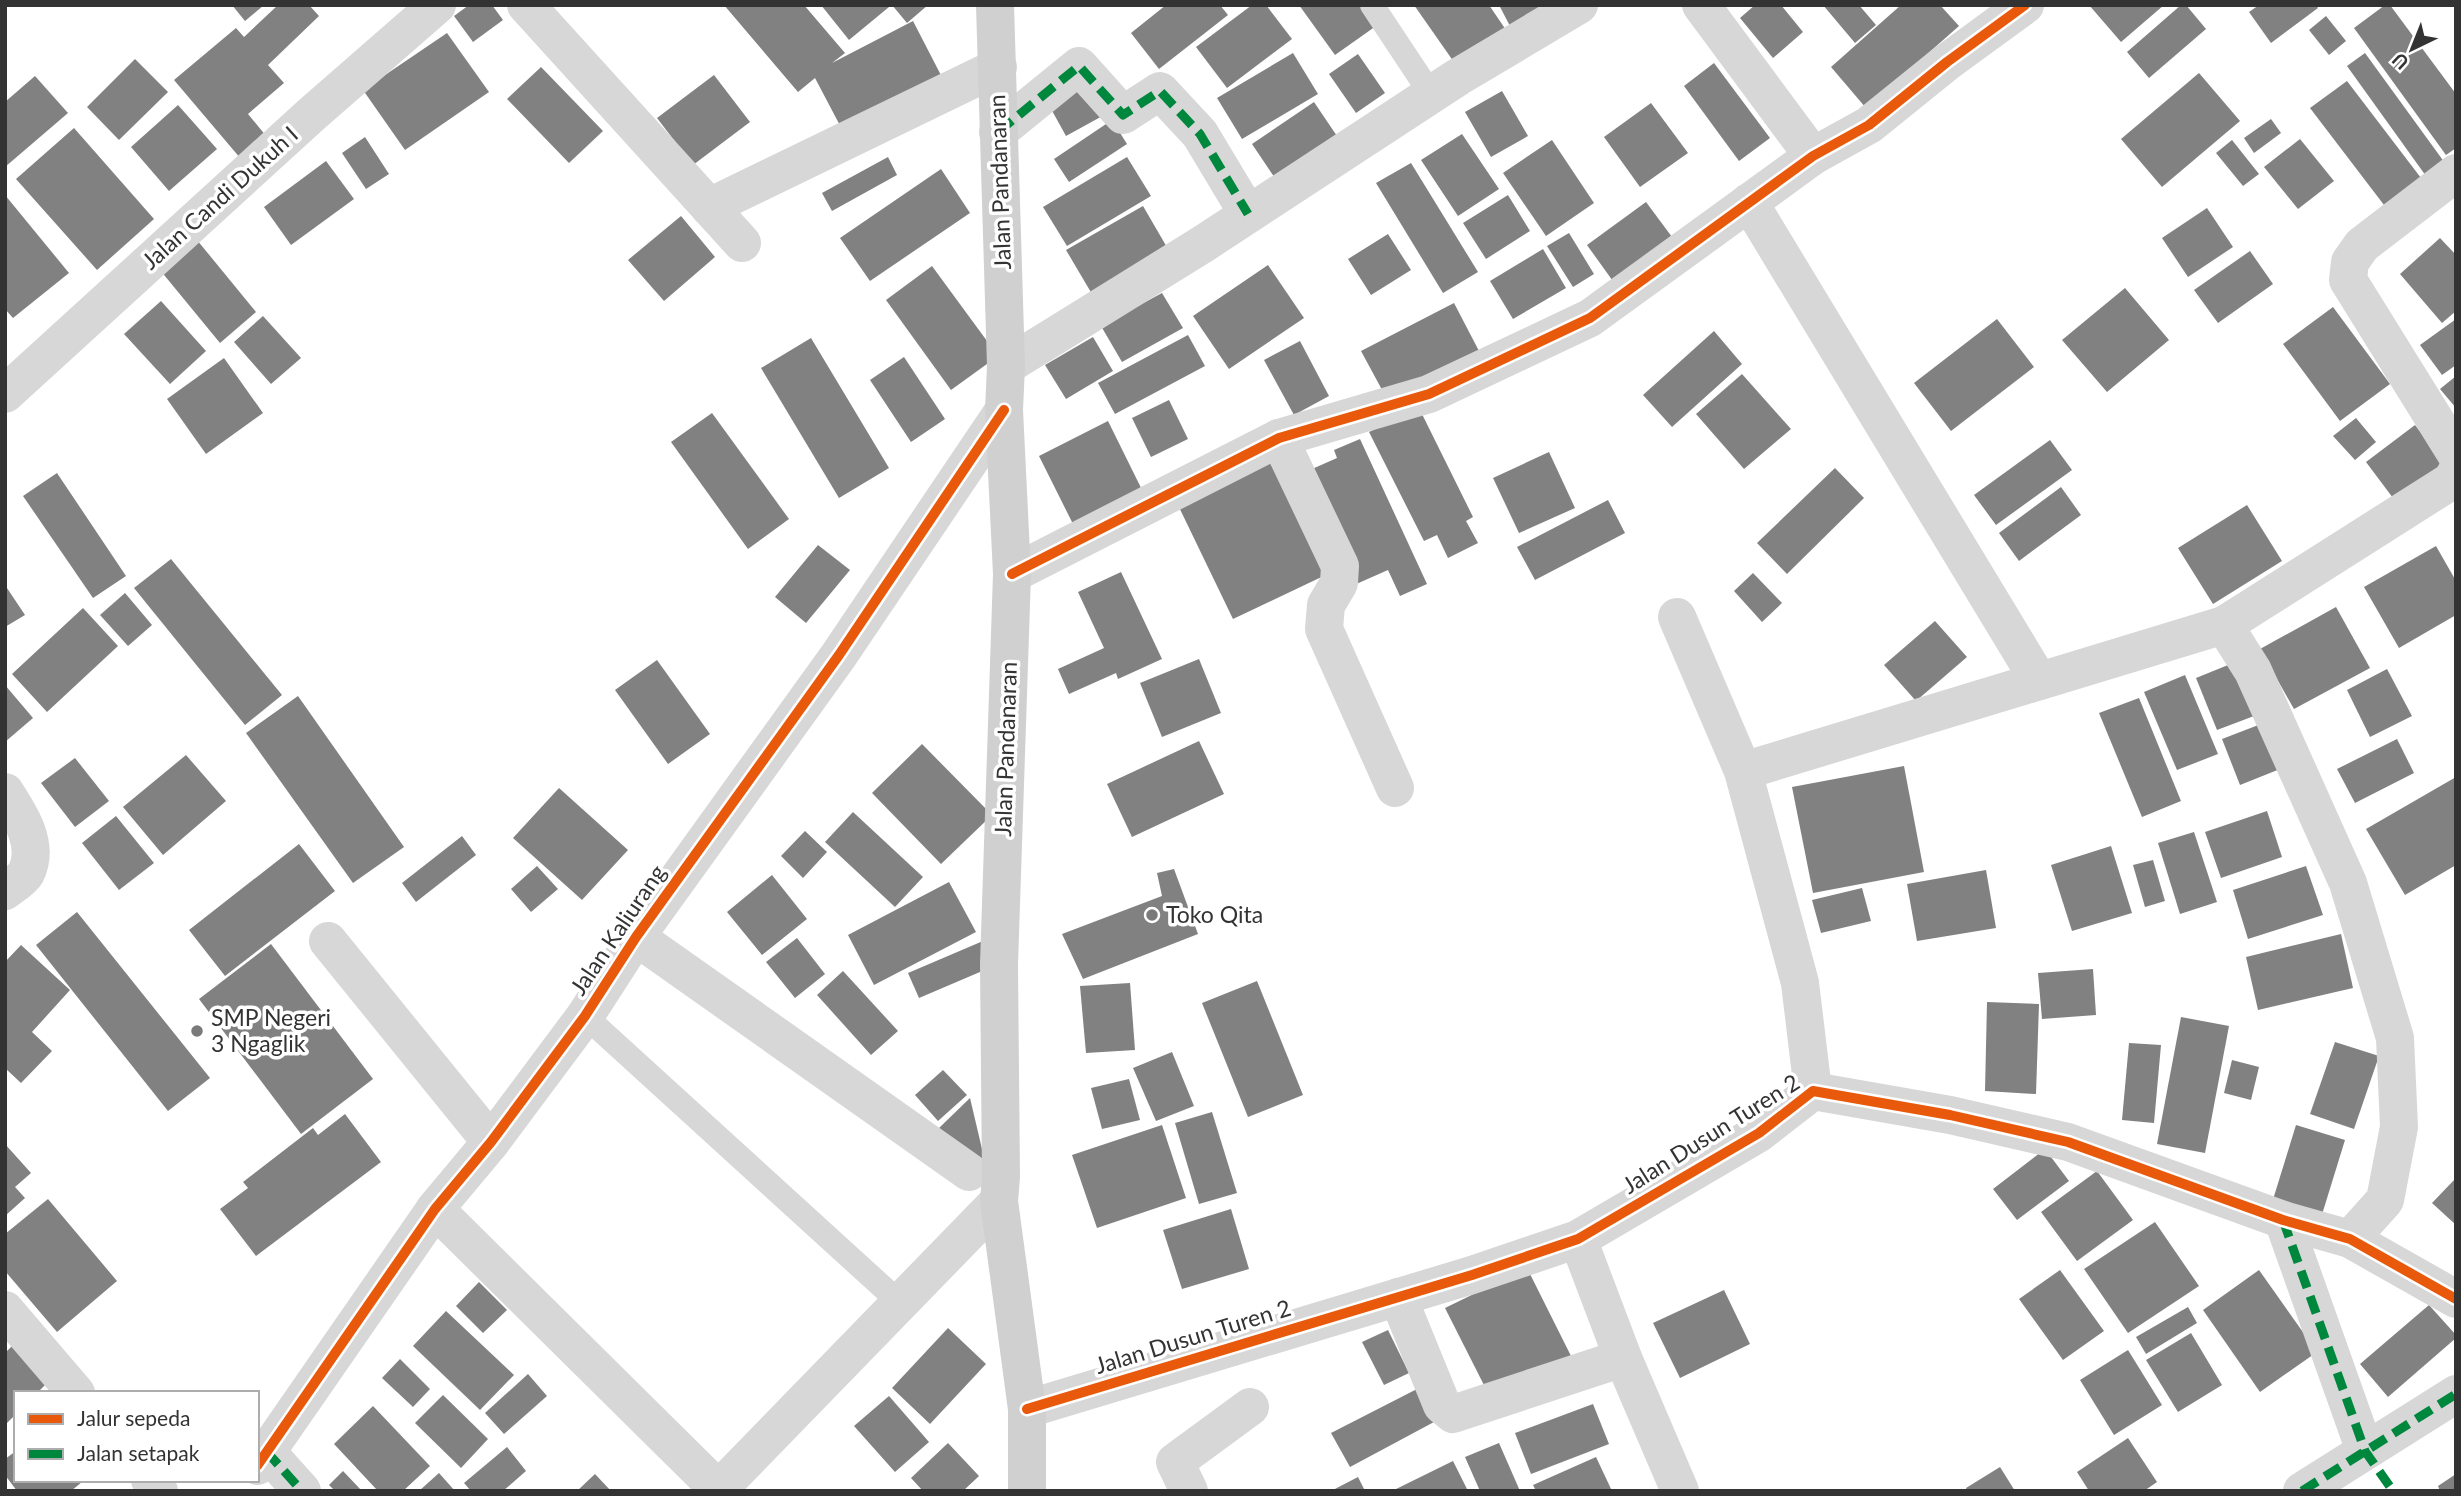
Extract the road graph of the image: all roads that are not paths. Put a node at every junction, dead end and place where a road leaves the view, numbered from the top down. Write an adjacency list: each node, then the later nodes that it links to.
1 (437, 5): 18 (street, Jalan Candi Dukuh I)
2 (526, 5): 14 (street)
3 (995, 5): 8 (main road, Jalan Pandanaran)
4 (1372, 5): 9 (lane)
5 (1579, 5): 9 (street)
6 (1701, 5): 11 (street)
7 (2025, 5): 11 (street)
8 (998, 67): 10 (main road, Jalan Pandanaran); 14 (street)
9 (1432, 94): 15 (street)
10 (998, 132): 15 (street); 17 (main road, Jalan Pandanaran)
11 (1813, 156): 13 (street)
12 (2456, 173): 21 (street)
13 (1749, 202): 20 (street); 26 (street)
14 (709, 207): 16 (street)
15 (1248, 214): 17 (street)
16 (743, 243)
17 (1006, 366): 19 (main road, Jalan Pandanaran)
18 (5, 394)
19 (1004, 410): 23 (main road, Jalan Pandanaran); 31 (street, Jalan Kaliurang)
20 (1279, 438): 23 (street); 28 (street)
21 (2456, 453)
22 (2456, 473): 25 (street)
23 (1012, 574): 37 (main road, Jalan Pandanaran)
24 (1677, 617): 27 (street)
25 (2224, 625): 26 (street); 41 (street)
26 (2039, 681): 27 (street)
27 (1742, 771): 34 (street)
28 (1395, 788)
29 (5, 792): 30 (street)
30 (5, 891)
31 (636, 937): 33 (street, Jalan Kaliurang); 36 (street)
32 (328, 941): 35 (street)
33 (585, 1016): 35 (street, Jalan Kaliurang); 44 (lane)
34 (1813, 1091): 39 (street, Jalan Dusun Turen 2); 40 (street, Jalan Dusun Turen 2)
35 (491, 1142): 38 (street, Jalan Kaliurang)
36 (969, 1172)
37 (999, 1201): 44 (street); 50 (main road, Jalan Pandanaran)
38 (435, 1209): 52 (street, Jalan Kaliurang); 54 (street)
39 (2283, 1220): 41 (street, Jalan Dusun Turen 2); 51 (street)
40 (1578, 1239): 42 (street, Jalan Dusun Turen 2); 46 (street)
41 (2350, 1239): 43 (street, Jalan Dusun Turen 2)
42 (1398, 1297): 46 (street); 50 (street, Jalan Dusun Turen 2)
43 (2456, 1299)
44 (898, 1301): 54 (street)
45 (5, 1310): 47 (street)
46 (1623, 1358): 58 (street)
47 (74, 1391)
48 (2456, 1394): 51 (street)
49 (1250, 1407): 57 (street)
50 (1027, 1409): 56 (main road, Jalan Pandanaran)
51 (2365, 1451): 59 (street)
52 (259, 1463)
53 (259, 1467): 55 (street)
54 (717, 1490)
55 (302, 1491)
56 (1027, 1491)
57 (1189, 1491)
58 (1680, 1491)
59 (2302, 1491)

